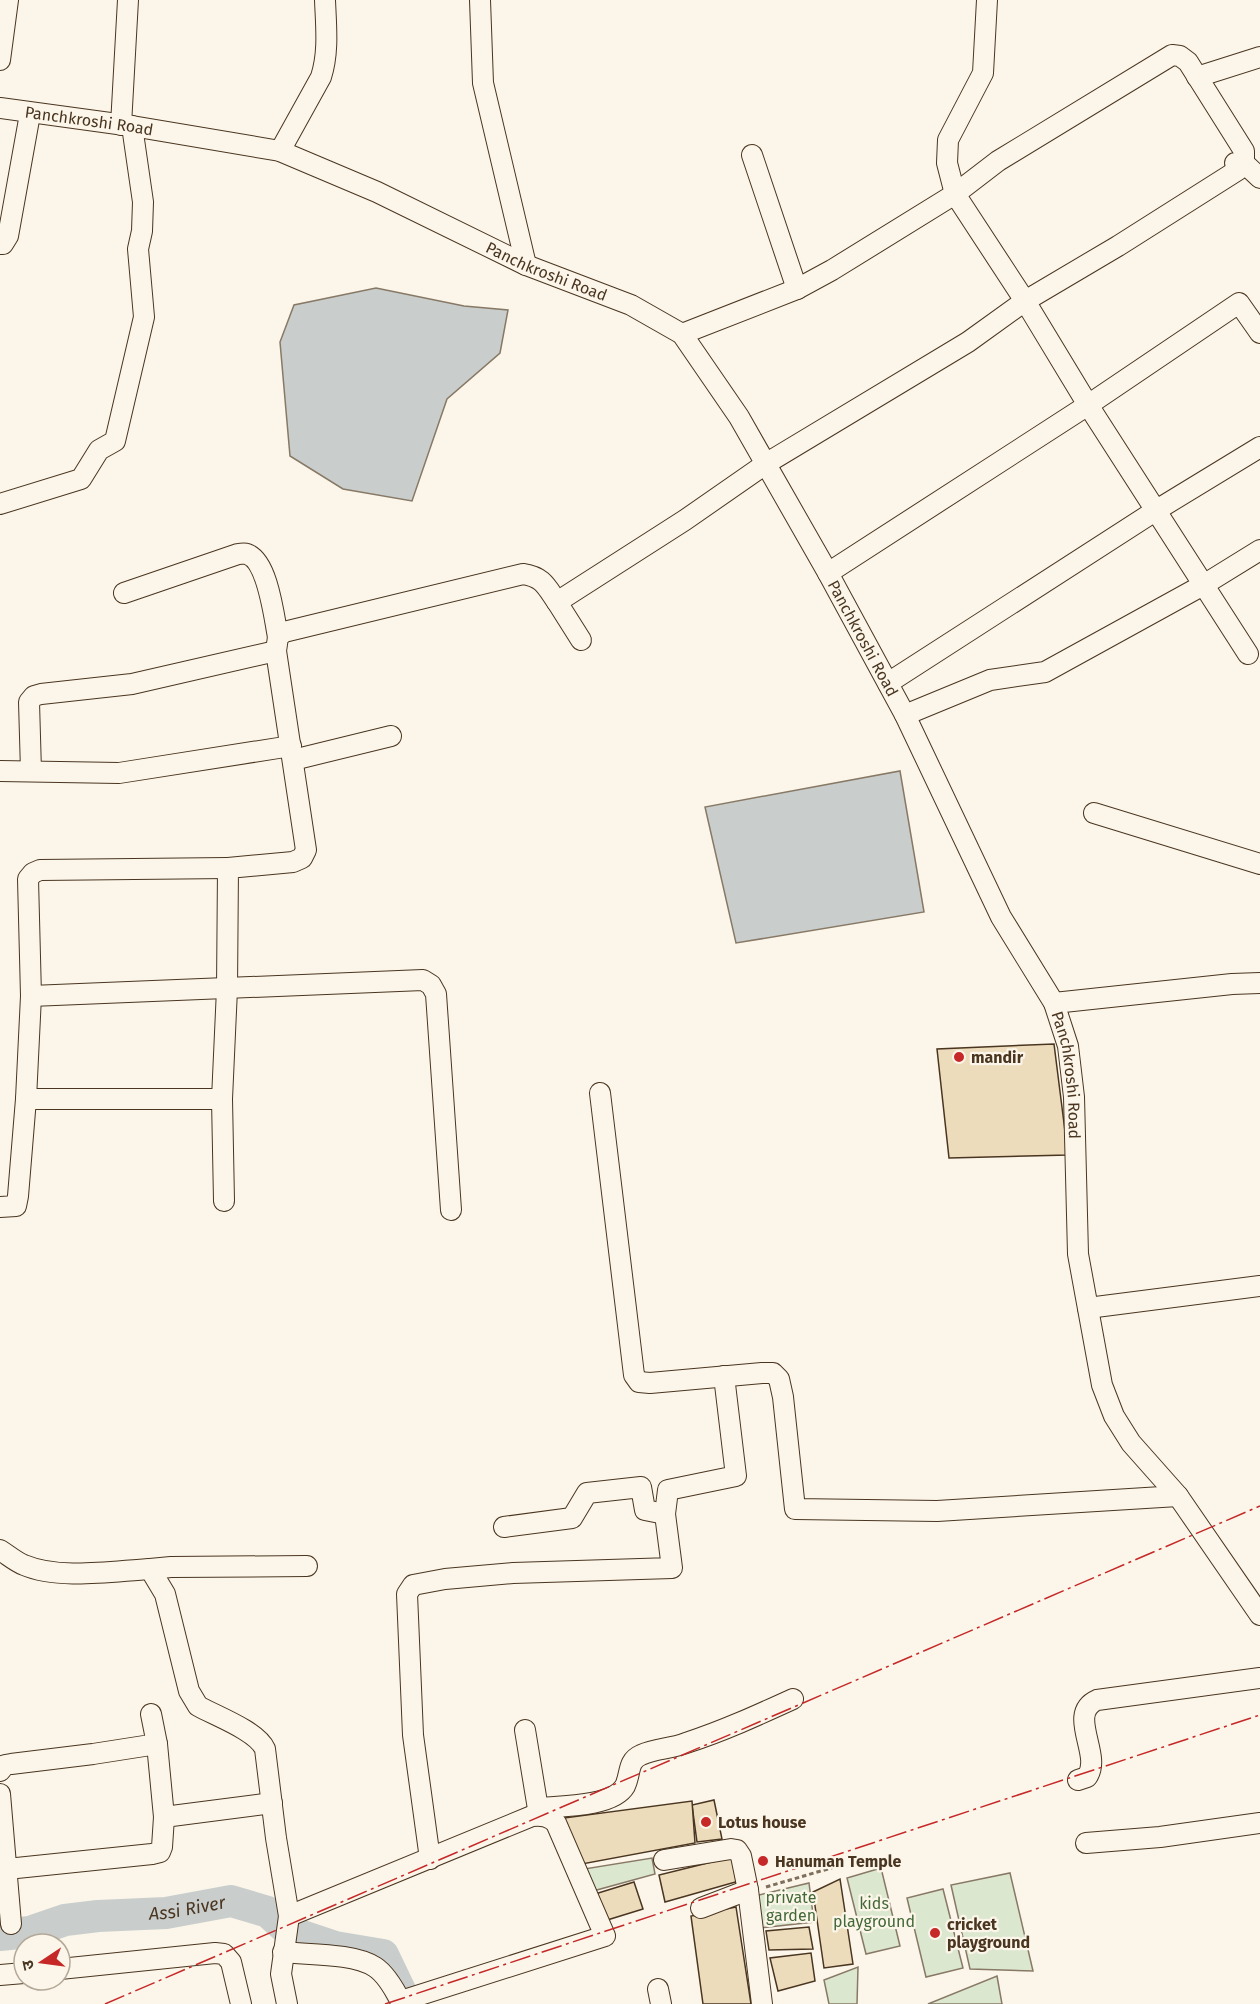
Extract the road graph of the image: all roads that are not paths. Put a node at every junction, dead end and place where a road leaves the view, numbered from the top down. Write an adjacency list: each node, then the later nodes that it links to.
1 (8, 0): 7 (street)
2 (128, 0): 11 (street)
3 (325, 0): 12 (street)
4 (480, 0): 18 (street)
5 (987, 0): 16 (street)
6 (1260, 57): 8 (street)
7 (0, 60)
8 (1197, 77): 14 (street); 16 (street)
9 (0, 108): 10 (street, Panchkroshi Road)
10 (30, 114): 11 (street, Panchkroshi Road); 17 (street)
11 (127, 125): 12 (street, Panchkroshi Road); 26 (street)
12 (280, 152): 18 (street, Panchkroshi Road)
13 (752, 155): 19 (street)
14 (1239, 163): 15 (street); 20 (street)
15 (1260, 178)
16 (955, 194): 19 (street); 20 (street)
17 (0, 244)
18 (526, 265): 22 (street, Panchkroshi Road)
19 (796, 289): 22 (street)
20 (1025, 301): 23 (street); 25 (street)
21 (1260, 333): 23 (street)
22 (682, 334): 25 (street, Panchkroshi Road)
23 (1088, 405): 27 (street); 29 (street)
24 (1260, 447): 27 (street)
25 (767, 463): 29 (street, Panchkroshi Road); 32 (street)
26 (0, 504)
27 (1155, 511): 30 (street); 36 (street)
28 (1260, 550): 30 (street)
29 (828, 573): 36 (street, Panchkroshi Road)
30 (1205, 584): 35 (street); 37 (street)
31 (124, 593): 34 (street)
32 (557, 602): 33 (street); 34 (street)
33 (580, 640)
34 (277, 644): 39 (street); 41 (street)
35 (1254, 654)
36 (888, 683): 37 (street, Panchkroshi Road)
37 (905, 715): 48 (street, Panchkroshi Road)
38 (391, 736): 39 (street)
39 (292, 753): 41 (street); 44 (street)
40 (0, 771): 41 (street)
41 (31, 771)
42 (1094, 813): 43 (street)
43 (1260, 864)
44 (228, 868): 46 (street); 47 (street)
45 (1260, 983): 48 (street)
46 (227, 989): 47 (street); 50 (street); 54 (street)
47 (30, 996): 51 (street)
48 (1054, 1003): 56 (street, Panchkroshi Road)
49 (600, 1093): 57 (street)
50 (222, 1099): 51 (street); 52 (street)
51 (26, 1100): 53 (street)
52 (224, 1201)
53 (0, 1207)
54 (451, 1210)
55 (1260, 1286): 56 (street)
56 (1088, 1308): 58 (street, Panchkroshi Road)
57 (724, 1376): 58 (street); 59 (street)
58 (1178, 1496): 64 (street, Panchkroshi Road)
59 (665, 1514): 60 (street); 78 (street)
60 (504, 1527)
61 (0, 1550): 63 (street)
62 (307, 1566): 63 (street)
63 (150, 1569): 73 (street)
64 (1260, 1615)
65 (1260, 1678): 71 (street)
66 (793, 1699): 74 (street)
67 (151, 1714): 69 (street)
68 (525, 1730): 74 (street)
69 (157, 1744): 70 (street); 75 (street)
70 (0, 1771)
71 (1078, 1780)
72 (0, 1794): 80 (street)
73 (272, 1803): 75 (street); 84 (street)
74 (538, 1811): 78 (street); 86 (street)
75 (164, 1816): 80 (street)
76 (1260, 1823): 77 (street)
77 (1086, 1843)
78 (430, 1859): 84 (street)
79 (664, 1860): 81 (street)
80 (7, 1869): 83 (street)
81 (752, 1890): 82 (street); 89 (street)
82 (701, 1908)
83 (11, 1924)
84 (287, 1933): 86 (street); 88 (street)
85 (72, 1968): 87 (street)
86 (403, 2001)
87 (241, 2004)
88 (287, 2004)
89 (762, 2004)

